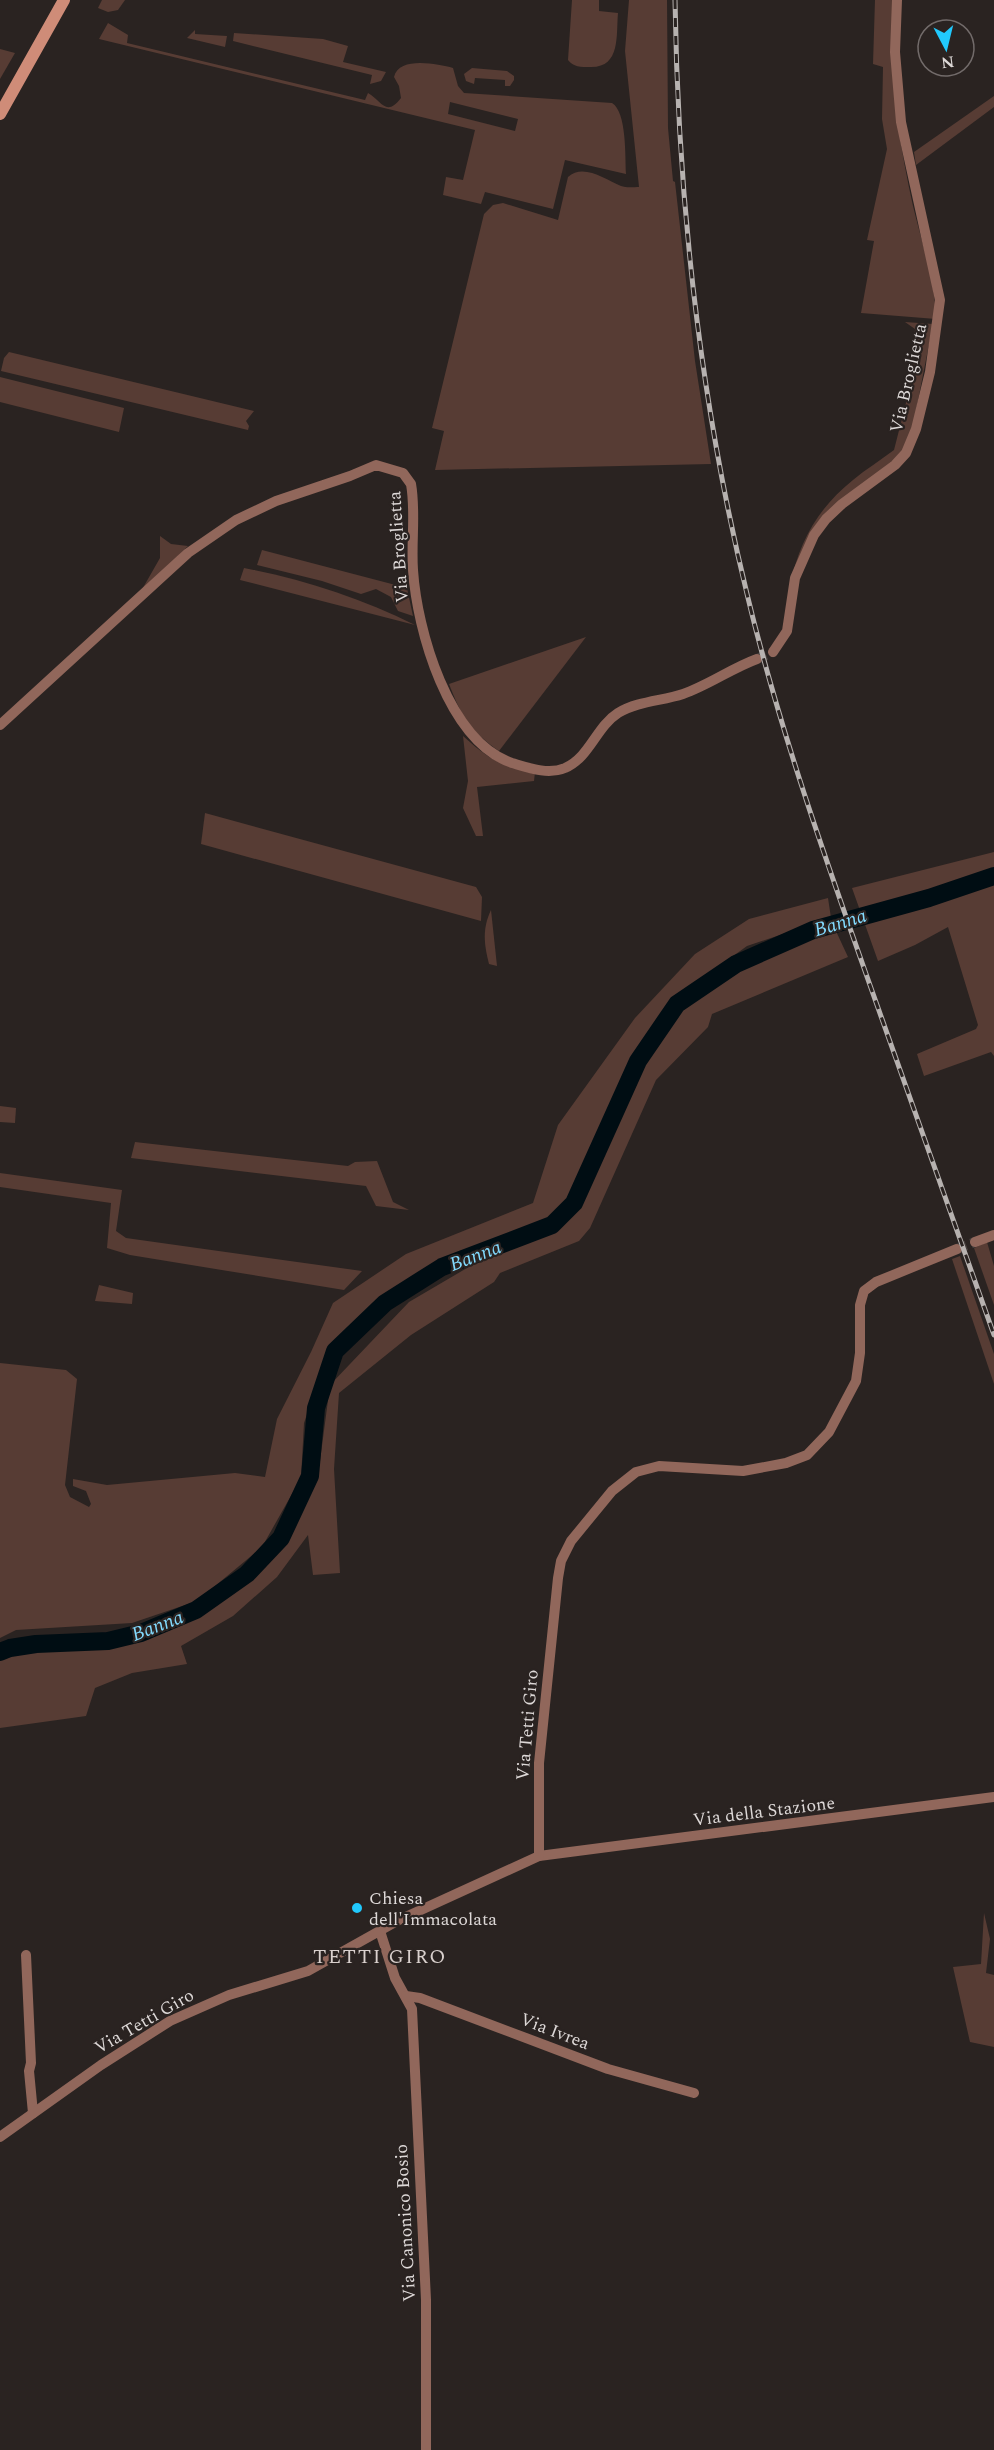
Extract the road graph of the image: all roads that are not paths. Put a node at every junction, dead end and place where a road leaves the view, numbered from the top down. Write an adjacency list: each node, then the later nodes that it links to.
1 (64, 0): 3 (main road)
2 (897, 0): 4 (street, Via Broglietta)
3 (0, 114)
4 (773, 652)
5 (757, 659): 6 (street, Via Broglietta)
6 (0, 724)
7 (994, 1235): 8 (street)
8 (975, 1242)
9 (957, 1249): 11 (street, Via Tetti Giro)
10 (994, 1797): 11 (street, Via della Stazione)
11 (539, 1856): 12 (street, Via Tetti Giro)
12 (380, 1931): 14 (street, Via Canonico Bosio); 16 (street, Via Tetti Giro)
13 (26, 1955): 16 (street)
14 (406, 1996): 15 (street, Via Ivrea); 18 (street, Via Canonico Bosio)
15 (694, 2093)
16 (33, 2113): 17 (street, Via Tetti Giro)
17 (0, 2137)
18 (426, 2450)

